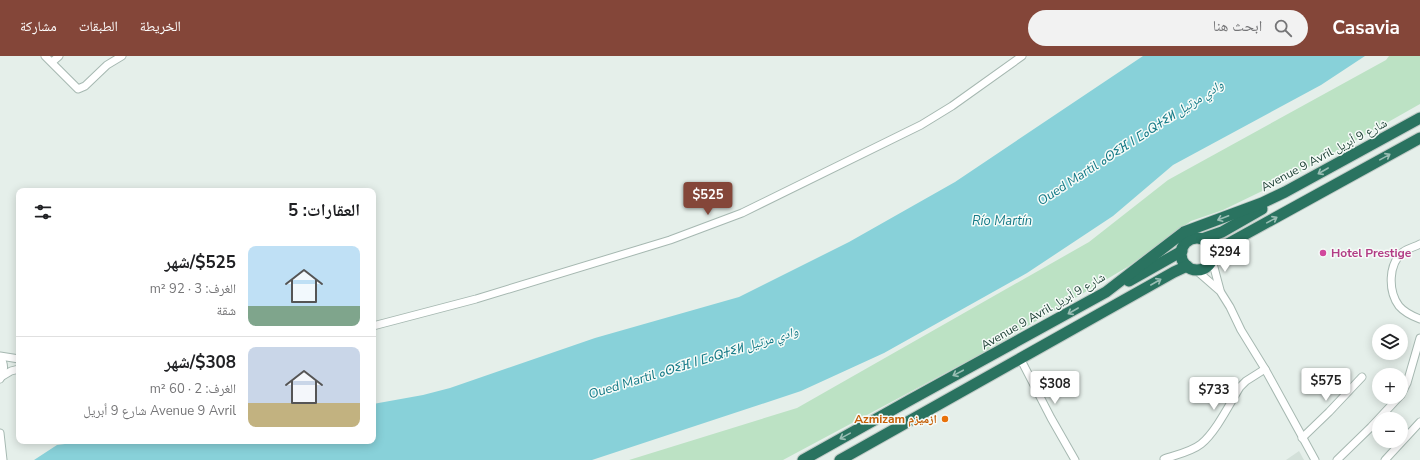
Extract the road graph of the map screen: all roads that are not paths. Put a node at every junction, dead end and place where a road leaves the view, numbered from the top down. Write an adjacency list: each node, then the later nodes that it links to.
1 (45, 56): 5 (street)
2 (59, 56): 5 (street)
3 (122, 56): 5 (street)
4 (1022, 56): 17 (street)
5 (52, 62)
6 (1420, 118): 8 (highway, Avenue 9 Avril شارع 9 أبريل, one-way to 8)
7 (1420, 138): 12 (highway, one-way to 7)
8 (1285, 192): 9 (highway); 15 (highway, Avenue 9 Avril شارع 9 أبريل, one-way to 15)
9 (1202, 239): 11 (highway); 12 (highway)
10 (1420, 244): 16 (street)
11 (1182, 251): 13 (highway); 15 (highway)
12 (1213, 256): 13 (highway); 14 (street)
13 (1191, 268): 14 (street); 20 (highway, one-way to 13)
14 (1220, 291): 22 (street)
15 (1106, 292): 33 (highway, Avenue 9 Avril شارع 9 أبريل, one-way to 33)
16 (1420, 319)
17 (376, 325)
18 (1420, 338): 26 (street)
19 (0, 357): 21 (street); 25 (street)
20 (1020, 358): 34 (highway); 35 (street)
21 (16, 359)
22 (1265, 369): 30 (street); 31 (street)
23 (16, 370): 25 (street)
24 (1362, 377): 30 (street)
25 (1, 378)
26 (1408, 380)
27 (1393, 404): 37 (street)
28 (1420, 422): 38 (street)
29 (0, 434): 32 (street)
30 (1302, 438): 36 (street)
31 (1164, 459)
32 (3, 460)
33 (803, 460)
34 (840, 460)
35 (1075, 460)
36 (1315, 460)
37 (1337, 460)
38 (1385, 460)

